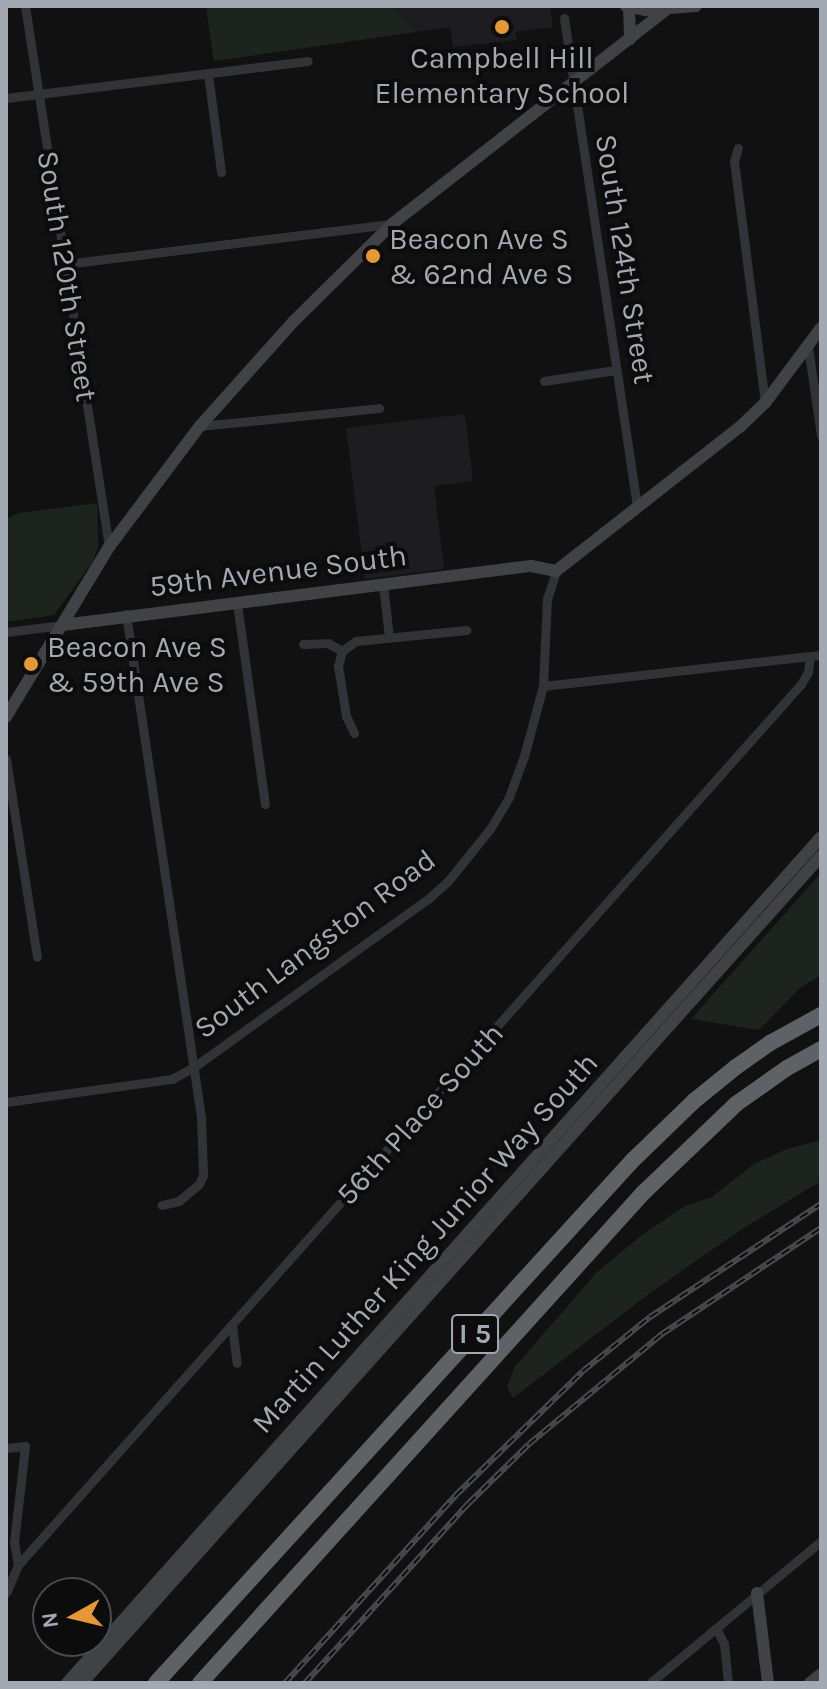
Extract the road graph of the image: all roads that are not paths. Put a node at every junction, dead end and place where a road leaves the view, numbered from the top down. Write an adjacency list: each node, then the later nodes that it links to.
1 (25, 6): 10 (street, South 120th Street)
2 (628, 6): 4 (main road); 6 (main road)
3 (696, 6): 4 (main road)
4 (669, 8): 6 (main road)
5 (564, 18): 9 (street, South 124th Street)
6 (630, 39): 9 (main road)
7 (308, 61): 8 (street)
8 (208, 74): 10 (street); 13 (street)
9 (572, 84): 14 (main road); 18 (street, South 124th Street)
10 (39, 94): 11 (street); 15 (street, South 120th Street)
11 (6, 98)
12 (738, 148): 20 (street)
13 (221, 172)
14 (392, 224): 15 (street); 22 (main road)
15 (65, 264): 25 (street, South 120th Street)
16 (821, 328): 17 (main road)
17 (808, 347): 20 (main road); 23 (street)
18 (615, 370): 19 (street); 24 (street, South 124th Street)
19 (544, 381)
20 (765, 403): 24 (main road)
21 (379, 408): 22 (street)
22 (200, 426): 25 (main road)
23 (821, 435)
24 (637, 507): 26 (main road)
25 (109, 547): 30 (main road)
26 (556, 571): 27 (main road, 59th Avenue South); 37 (street, South Langston Road)
27 (383, 585): 28 (main road, 59th Avenue South); 33 (street)
28 (237, 603): 29 (main road, 59th Avenue South); 41 (street)
29 (126, 614): 30 (main road, 59th Avenue South); 47 (street)
30 (63, 625): 32 (street, 59th Avenue South); 38 (main road)
31 (466, 630): 33 (street)
32 (6, 632)
33 (389, 637): 35 (street)
34 (303, 644): 35 (street)
35 (342, 651): 39 (street)
36 (816, 656): 37 (street); 50 (street, 56th Place South)
37 (543, 686): 47 (street, South Langston Road)
38 (6, 717)
39 (354, 733)
40 (6, 759): 44 (street)
41 (265, 804)
42 (821, 837): 59 (main road, Martin Luther King Junior Way South)
43 (821, 856): 60 (main road, Martin Luther King Junior Way South)
44 (37, 957)
45 (821, 1015): 61 (highway, I 5)
46 (821, 1049): 62 (highway, I 5)
47 (194, 1067): 48 (street, South Langston Road); 49 (street)
48 (6, 1102)
49 (161, 1205)
50 (232, 1325): 51 (street); 54 (street, 56th Place South)
51 (237, 1363)
52 (6, 1448): 54 (street)
53 (821, 1541): 56 (street)
54 (18, 1565): 55 (street)
55 (6, 1593)
56 (757, 1593): 57 (street); 58 (main road)
57 (716, 1628): 63 (street); 64 (street)
58 (767, 1677): 65 (main road)
59 (67, 1683)
60 (82, 1683)
61 (156, 1683)
62 (200, 1683)
63 (650, 1683)
64 (728, 1683)
65 (779, 1683)

